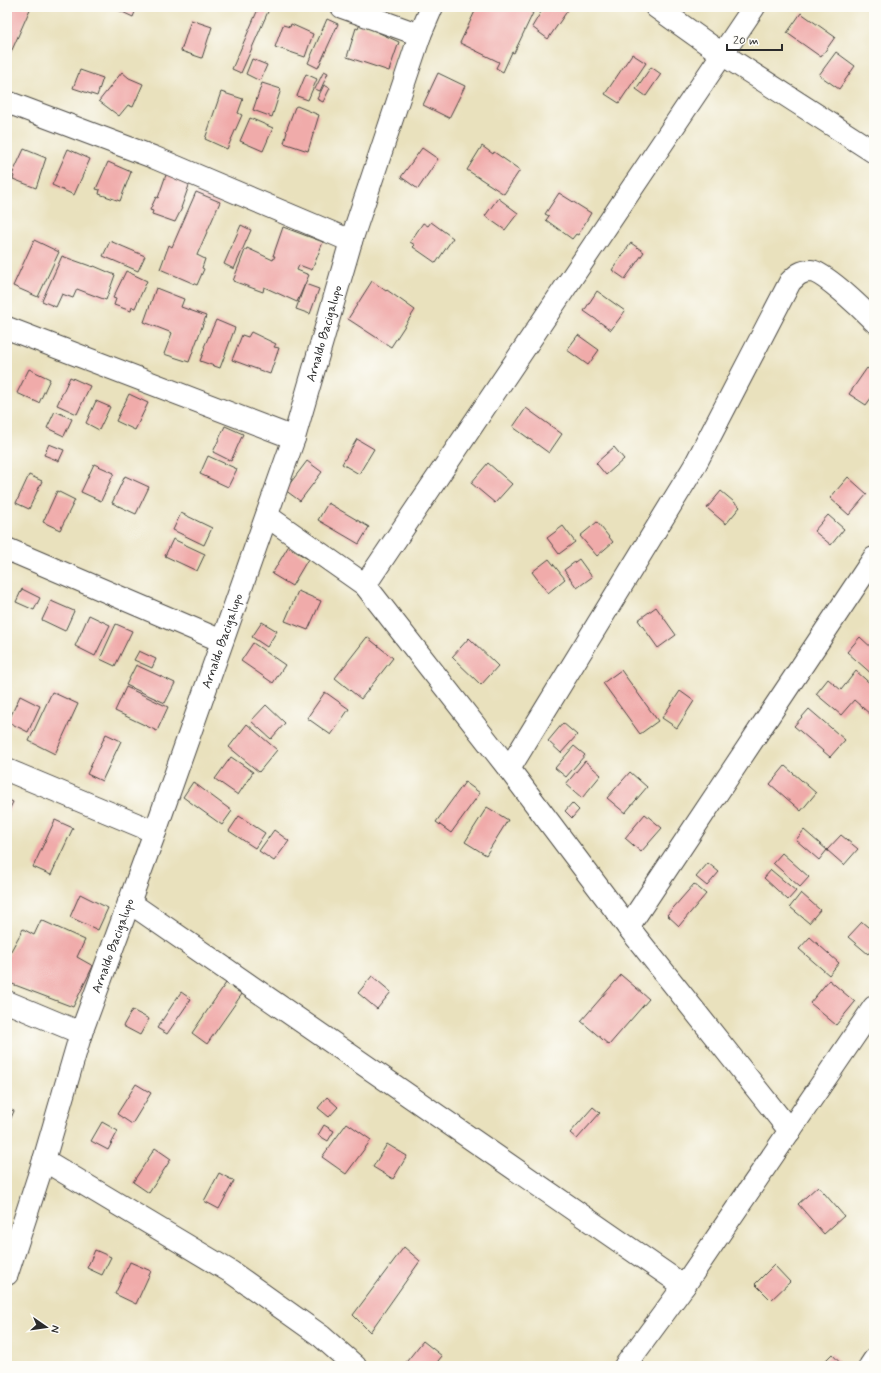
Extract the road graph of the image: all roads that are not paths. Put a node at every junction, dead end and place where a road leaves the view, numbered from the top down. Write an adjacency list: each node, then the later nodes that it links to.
1 (342, 7): 5 (street)
2 (432, 7): 5 (street, Arnaldo Bacigalupo)
3 (656, 7): 6 (street)
4 (754, 7): 6 (street)
5 (420, 35): 9 (street, Arnaldo Bacigalupo)
6 (722, 54): 8 (street); 16 (street)
7 (7, 102): 9 (street)
8 (874, 152)
9 (351, 241): 12 (street, Arnaldo Bacigalupo)
10 (874, 320): 18 (street)
11 (7, 328): 12 (street)
12 (294, 438): 13 (street, Arnaldo Bacigalupo)
13 (267, 516): 16 (street); 17 (street, Arnaldo Bacigalupo)
14 (7, 549): 17 (street)
15 (874, 558): 22 (street)
16 (366, 585): 18 (street)
17 (222, 642): 20 (street, Arnaldo Bacigalupo)
18 (508, 769): 22 (street)
19 (7, 770): 20 (street)
20 (155, 832): 21 (street, Arnaldo Bacigalupo)
21 (129, 902): 25 (street, Arnaldo Bacigalupo); 30 (street)
22 (628, 927): 26 (street)
23 (7, 1002): 25 (street)
24 (874, 1007): 26 (street)
25 (80, 1032): 27 (street, Arnaldo Bacigalupo)
26 (790, 1131): 30 (street)
27 (44, 1160): 28 (street, Arnaldo Bacigalupo); 32 (street)
28 (14, 1232): 29 (street, Arnaldo Bacigalupo)
29 (7, 1274)
30 (684, 1286): 33 (street)
31 (874, 1360): 34 (street)
32 (355, 1366)
33 (625, 1366)
34 (870, 1366)

